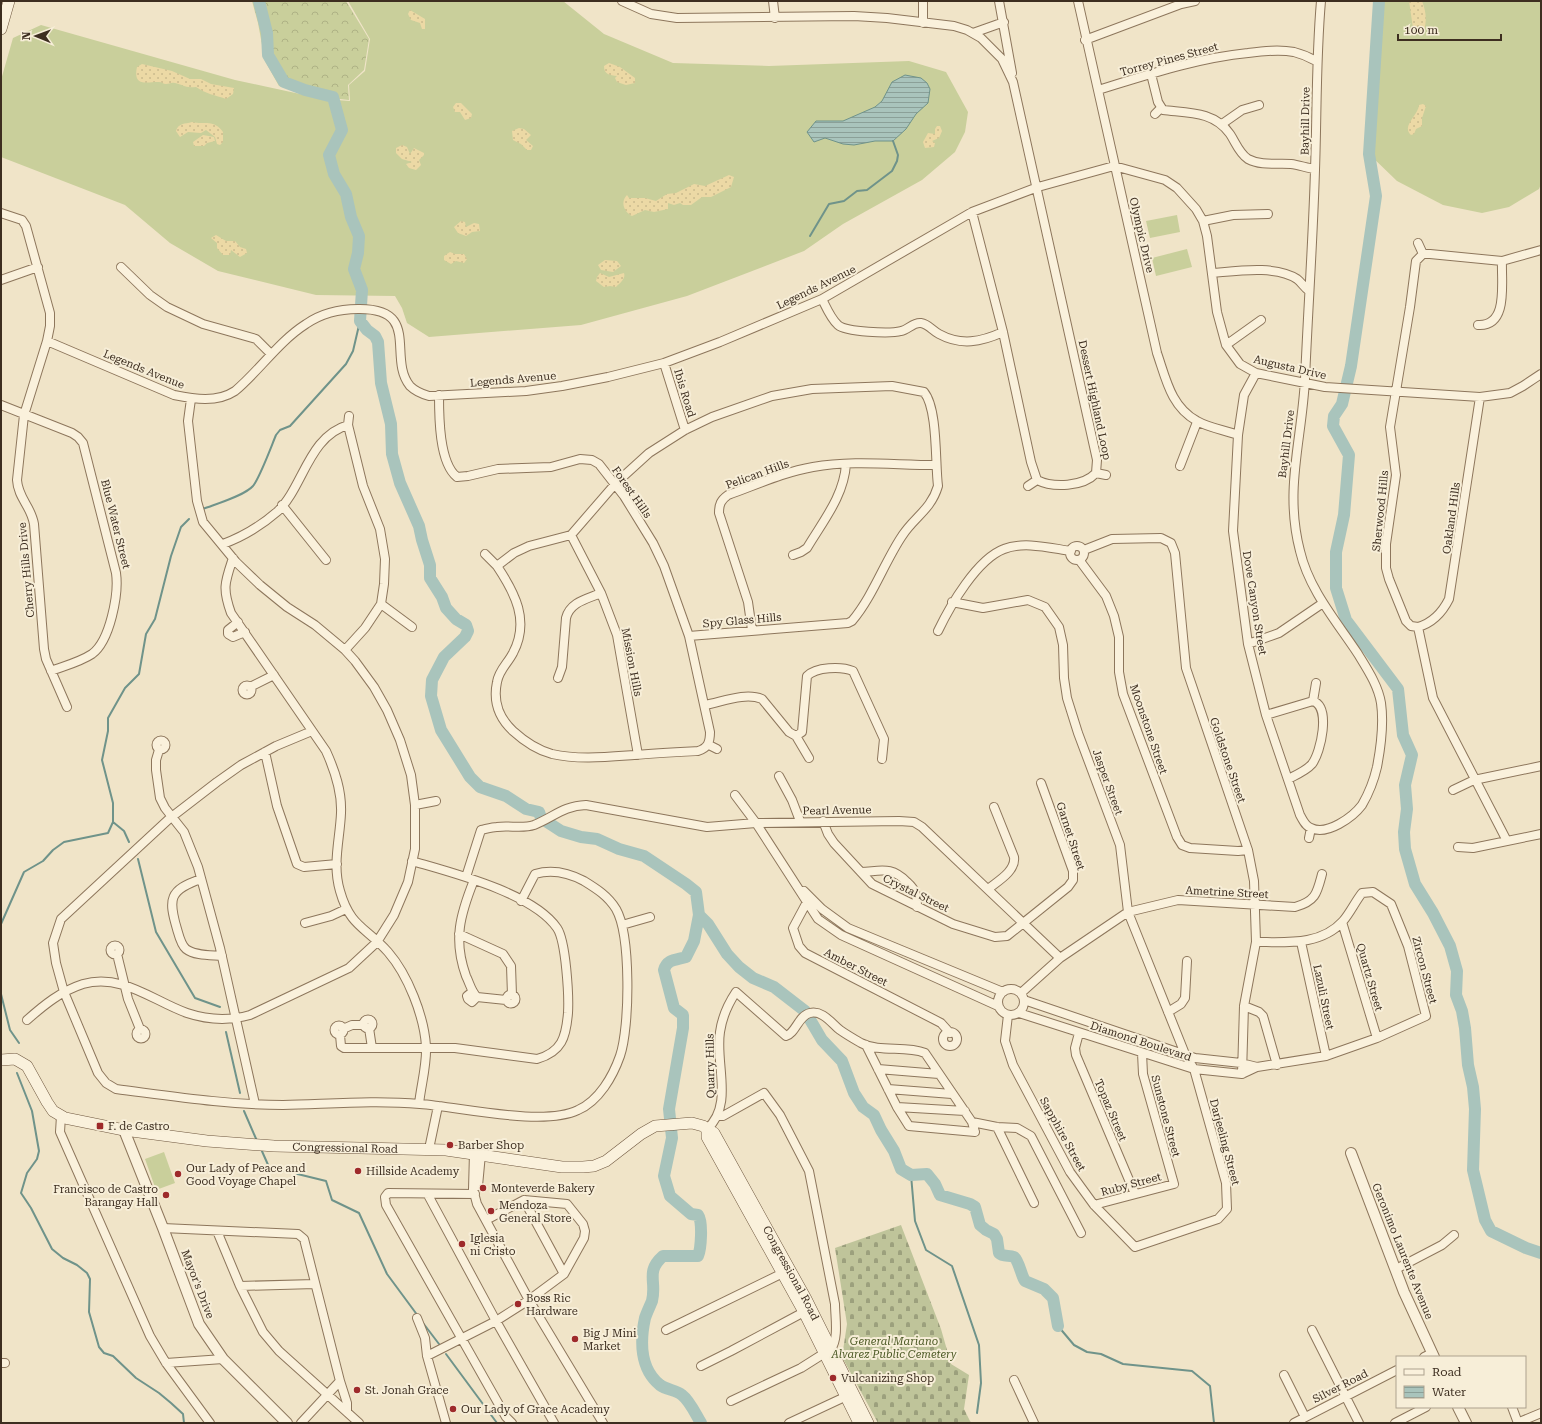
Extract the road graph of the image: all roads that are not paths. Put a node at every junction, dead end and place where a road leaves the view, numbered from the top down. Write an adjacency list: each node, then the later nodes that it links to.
1 (9, 1): 13 (main road)
2 (622, 1): 10 (street)
3 (773, 1): 10 (street)
4 (923, 1): 12 (street)
5 (999, 1): 11 (street)
6 (1078, 1): 15 (street, Olympic Drive)
7 (1195, 1): 9 (street)
8 (1320, 1): 16 (street, Bayhill Drive)
9 (1181, 3): 15 (street)
10 (775, 18): 12 (street)
11 (1004, 22): 14 (street); 18 (street)
12 (923, 23): 14 (street)
13 (1, 29)
14 (973, 33): 18 (street)
15 (1085, 40): 19 (street, Olympic Drive)
16 (1316, 61): 17 (street, Torrey Pines Street); 25 (street, Bayhill Drive)
17 (1151, 74): 19 (street, Torrey Pines Street); 21 (street)
18 (1013, 82): 26 (street)
19 (1098, 90): 24 (street, Olympic Drive)
20 (1259, 105): 23 (street)
21 (1161, 108): 22 (street); 23 (street)
22 (1154, 114)
23 (1222, 124): 25 (street)
24 (1114, 166): 26 (street, Legends Avenue); 30 (street, Augusta Drive); 58 (street, Olympic Drive)
25 (1315, 169): 39 (street, Bayhill Drive)
26 (1038, 186): 28 (street, Legends Avenue); 65 (street, Dessert Highland Loop)
27 (1, 212): 35 (street, Cherry Hills Drive)
28 (972, 212): 40 (street, Legends Avenue); 43 (street)
29 (1268, 214): 30 (street)
30 (1203, 221): 37 (street, Augusta Drive)
31 (1418, 243): 33 (street)
32 (1541, 250): 34 (street)
33 (1423, 254): 34 (street); 51 (street, Sherwood Hills)
34 (1502, 262): 42 (street)
35 (38, 267): 38 (street); 44 (street, Cherry Hills Drive)
36 (120, 267): 46 (street)
37 (1213, 273): 39 (street); 45 (street, Augusta Drive)
38 (1, 280)
39 (1308, 290): 50 (street, Bayhill Drive)
40 (822, 299): 43 (street); 47 (street, Legends Avenue)
41 (1261, 320): 45 (street)
42 (1478, 325)
43 (1003, 332): 67 (street)
44 (47, 341): 54 (street, Legends Avenue); 56 (street, Cherry Hills Drive)
45 (1226, 345): 48 (street, Augusta Drive)
46 (271, 354): 52 (street, Legends Avenue); 54 (street, Legends Avenue)
47 (664, 363): 52 (street, Legends Avenue); 60 (street, Ibis Road)
48 (1256, 373): 50 (street, Augusta Drive); 61 (street, Dove Canyon Street)
49 (1541, 374): 53 (street, Augusta Drive)
50 (1305, 383): 51 (street, Augusta Drive); 83 (street, Bayhill Drive)
51 (1396, 393): 53 (street, Augusta Drive); 87 (street, Sherwood Hills)
52 (439, 395): 68 (street, Forest Hills)
53 (1480, 397): 87 (street, Oakland Hills)
54 (191, 399): 72 (street)
55 (1, 405): 56 (street, Blue Water Street)
56 (24, 415): 94 (street, Cherry Hills Drive); 94 (street, Blue Water Street)
57 (349, 416): 59 (street)
58 (1197, 422): 61 (street, Olympic Drive); 64 (street)
59 (348, 425): 70 (street); 84 (street)
60 (685, 430): 63 (street, Spy Glass Hills); 68 (street, Spy Glass Hills)
61 (1238, 435): 92 (street, Dove Canyon Street)
62 (846, 464): 63 (street, Pelican Hills); 76 (street); 88 (street, Pelican Hills)
63 (936, 465): 88 (street, Spy Glass Hills)
64 (1180, 466)
65 (1096, 473): 66 (street); 67 (street, Dessert Highland Loop)
66 (1106, 475)
67 (1037, 480): 69 (street)
68 (616, 483): 71 (street, Spy Glass Hills); 91 (street, Forest Hills)
69 (1028, 486)
70 (282, 505): 72 (street); 78 (street)
71 (571, 535): 80 (street); 81 (street, Mission Hills)
72 (223, 544): 77 (street)
73 (1071, 550): 74 (street); 79 (street); 82 (street)
74 (1084, 550): 79 (street); 131 (street, Goldstone Street)
75 (485, 554): 80 (street)
76 (793, 555)
77 (233, 558): 85 (street); 93 (street)
78 (326, 560)
79 (1080, 561): 131 (street, Moonstone Street)
80 (497, 566): 109 (street)
81 (601, 593): 96 (street); 109 (street, Mission Hills)
82 (952, 602): 89 (street); 145 (street, Jasper Street)
83 (1323, 603): 92 (street); 126 (street, Bayhill Drive)
84 (380, 604): 86 (street); 93 (street)
85 (238, 622): 90 (street); 90 (street)
86 (412, 627)
87 (1418, 627): 115 (street)
88 (752, 630): 91 (street, Spy Glass Hills)
89 (938, 631)
90 (244, 632): 95 (street)
91 (689, 636): 100 (street, Spy Glass Hills)
92 (1248, 644): 102 (street, Dove Canyon Street)
93 (345, 650): 120 (street)
94 (51, 671): 101 (street, Cherry Hills Drive)
95 (274, 676): 98 (street); 103 (street)
96 (558, 678)
97 (1316, 683): 99 (street)
98 (250, 687)
99 (1313, 701): 102 (street); 114 (street)
100 (704, 705): 104 (street); 105 (street, Spy Glass Hills)
101 (67, 708)
102 (1266, 715): 114 (street, Dove Canyon Street)
103 (312, 731): 108 (street); 133 (street)
104 (796, 736): 110 (street); 111 (street)
105 (709, 745): 106 (street); 109 (street)
106 (717, 749)
107 (159, 750): 122 (street)
108 (265, 752): 122 (street); 133 (street)
109 (638, 754)
110 (809, 758)
111 (882, 759)
112 (1541, 766): 115 (street)
113 (779, 776): 123 (street)
114 (1288, 779): 126 (street, Dove Canyon Street)
115 (1474, 780): 117 (street); 129 (street)
116 (1040, 783): 149 (street, Garnet Street)
117 (1453, 790)
118 (735, 795): 125 (street)
119 (436, 801): 120 (street)
120 (415, 805): 132 (street)
121 (994, 807): 139 (street)
122 (172, 817): 137 (street); 160 (street)
123 (800, 821): 124 (street, Pearl Avenue); 125 (street, Pearl Avenue)
124 (823, 821): 134 (street, Crystal Street); 139 (street, Pearl Avenue)
125 (756, 823): 136 (street, Pearl Avenue); 140 (street)
126 (1311, 828): 128 (street)
127 (1541, 834): 129 (street)
128 (1309, 838)
129 (1507, 841): 130 (street)
130 (1458, 847)
131 (1248, 850): 142 (street, Goldstone Street)
132 (412, 861): 136 (street); 152 (street)
133 (336, 864): 144 (street)
134 (860, 872): 143 (street, Crystal Street); 143 (street)
135 (1322, 874): 142 (street, Ametrine Street)
136 (466, 877): 138 (street)
137 (201, 879): 156 (street); 156 (street)
138 (474, 880): 141 (street); 151 (street)
139 (988, 889): 149 (street, Pearl Avenue)
140 (808, 900): 161 (street); 163 (street); 172 (street, Amber Street)
141 (521, 901): 150 (street); 177 (street)
142 (1254, 905): 145 (street, Ametrine Street); 153 (street, Goldstone Street)
143 (917, 907): 149 (street, Crystal Street)
144 (346, 909): 148 (street); 152 (street)
145 (1128, 912): 157 (street, Ametrine Street); 165 (street, Jasper Street)
146 (650, 917): 150 (street)
147 (1342, 922): 154 (street); 168 (street, Zircon Street); 174 (street, Quartz Street)
148 (305, 923)
149 (1023, 923): 157 (street, Pearl Avenue)
150 (622, 925): 193 (street)
151 (459, 934): 151 (street)
152 (378, 942): 169 (street); 177 (street)
153 (1256, 942): 154 (street); 164 (street, Goldstone Street)
154 (1301, 942): 180 (street, Lazuli Street)
155 (117, 954): 159 (street)
156 (222, 956): 169 (street)
157 (1060, 958): 162 (street, Ametrine Street)
158 (1187, 961): 165 (street)
159 (125, 985): 160 (street); 169 (street); 171 (street)
160 (64, 992): 170 (street); 191 (street)
161 (1003, 992): 162 (street); 163 (street)
162 (1022, 997): 166 (street); 179 (street, Diamond Boulevard)
163 (998, 1006): 167 (street)
164 (1244, 1006): 182 (street, Goldstone Street); 183 (street)
165 (1168, 1012): 179 (street, Jasper Street)
166 (1019, 1013): 167 (street); 173 (street, Diamond Boulevard)
167 (1008, 1015): 211 (street, Sapphire Street)
168 (1426, 1016): 174 (street, Diamond Boulevard)
169 (237, 1019): 191 (street)
170 (27, 1020)
171 (140, 1029)
172 (950, 1032)
173 (1079, 1033): 178 (street, Diamond Boulevard); 207 (street, Topaz Street)
174 (1377, 1038): 180 (street, Diamond Boulevard)
175 (866, 1046): 185 (street); 187 (street); 197 (street, Quarry Hills)
176 (372, 1048): 176 (street); 177 (street)
177 (426, 1049): 192 (street)
178 (1142, 1053): 186 (street, Diamond Boulevard); 205 (street, Sunstone Street)
179 (1185, 1054): 182 (street, Diamond Boulevard); 186 (street, Darjeeling Street)
180 (1326, 1056): 183 (street, Diamond Boulevard)
181 (1, 1060): 196 (main road, Congressional Road)
182 (1241, 1063): 184 (street, Diamond Boulevard); 188 (street, Goldstone Street)
183 (1277, 1065): 184 (street, Diamond Boulevard)
184 (1257, 1067): 188 (street, Diamond Boulevard)
185 (878, 1069): 187 (street); 189 (street)
186 (1194, 1070): 188 (street, Diamond Boulevard); 217 (street, Darjeeling Street)
187 (939, 1074): 190 (street)
188 (1242, 1074)
189 (888, 1088): 190 (street); 194 (street)
190 (952, 1094): 195 (street)
191 (255, 1104): 192 (street)
192 (419, 1104): 193 (street)
193 (438, 1106): 202 (street)
194 (897, 1106): 195 (street); 198 (street)
195 (965, 1111): 198 (street)
196 (61, 1116): 201 (main road, Congressional Road); 234 (street)
197 (718, 1116): 200 (street, Quarry Hills); 230 (street, Quarry Hills)
198 (972, 1122): 199 (street)
199 (997, 1127): 210 (street); 215 (street)
200 (707, 1129): 204 (main road, Congressional Road); 219 (main road, Congressional Road); 230 (main road, Congressional Road)
201 (124, 1130): 202 (main road, Congressional Road); 213 (street, Mayor's Drive)
202 (429, 1149): 204 (main road, Congressional Road)
203 (1350, 1153): 218 (street, Geronimo Laurente Avenue)
204 (477, 1154): 206 (street)
205 (1174, 1184): 207 (street, Ruby Street)
206 (475, 1194): 208 (street); 212 (street)
207 (1135, 1194): 211 (street, Ruby Street)
208 (428, 1195): 226 (street); 229 (street)
209 (524, 1200): 212 (street); 220 (street); 220 (street)
210 (1034, 1203)
211 (1094, 1205): 217 (street, Sapphire Street)
212 (486, 1220): 223 (street)
213 (163, 1228): 214 (street); 233 (street, Mayor's Drive)
214 (217, 1231): 221 (street); 222 (street)
215 (1081, 1233)
216 (1454, 1235): 218 (street)
217 (1135, 1248)
218 (1396, 1268): 232 (street, Geronimo Laurente Avenue)
219 (783, 1273): 224 (main road, Congressional Road); 227 (street)
220 (564, 1274): 223 (street)
221 (316, 1284): 222 (street); 238 (street)
222 (240, 1286): 241 (street)
223 (529, 1300): 226 (street); 257 (street)
224 (804, 1312): 230 (main road, Congressional Road); 235 (street)
225 (417, 1318): 231 (street)
226 (496, 1321): 229 (street); 256 (street)
227 (666, 1330)
228 (1312, 1330): 242 (street)
229 (460, 1338): 231 (street); 255 (street)
230 (828, 1351): 240 (main road, Congressional Road); 243 (street)
231 (427, 1356): 254 (street)
232 (1430, 1356)
233 (223, 1359): 234 (street); 251 (street, Mayor's Drive)
234 (166, 1363): 250 (street)
235 (701, 1366)
236 (1396, 1370): 242 (street, Silver Road)
237 (1284, 1375): 249 (street)
238 (340, 1380): 241 (street); 247 (street)
239 (1014, 1380): 261 (street)
240 (848, 1395): 258 (street); 259 (main road, Congressional Road); 260 (main road, Congressional Road)
241 (328, 1396): 247 (street); 252 (street)
242 (1345, 1396): 249 (street, Silver Road); 263 (street)
243 (731, 1401)
244 (1424, 1408): 264 (street)
245 (1458, 1408): 265 (street)
246 (1512, 1408): 266 (street)
247 (347, 1412): 253 (street)
248 (1541, 1413): 266 (street)
249 (1305, 1417): 262 (street, Silver Road)
250 (210, 1423)
251 (287, 1423)
252 (301, 1423)
253 (358, 1423)
254 (446, 1423)
255 (512, 1423)
256 (554, 1423)
257 (603, 1423)
258 (789, 1423)
259 (859, 1423)
260 (868, 1423)
261 (1034, 1423)
262 (1294, 1423)
263 (1359, 1423)
264 (1395, 1423)
265 (1466, 1423)
266 (1518, 1423)

